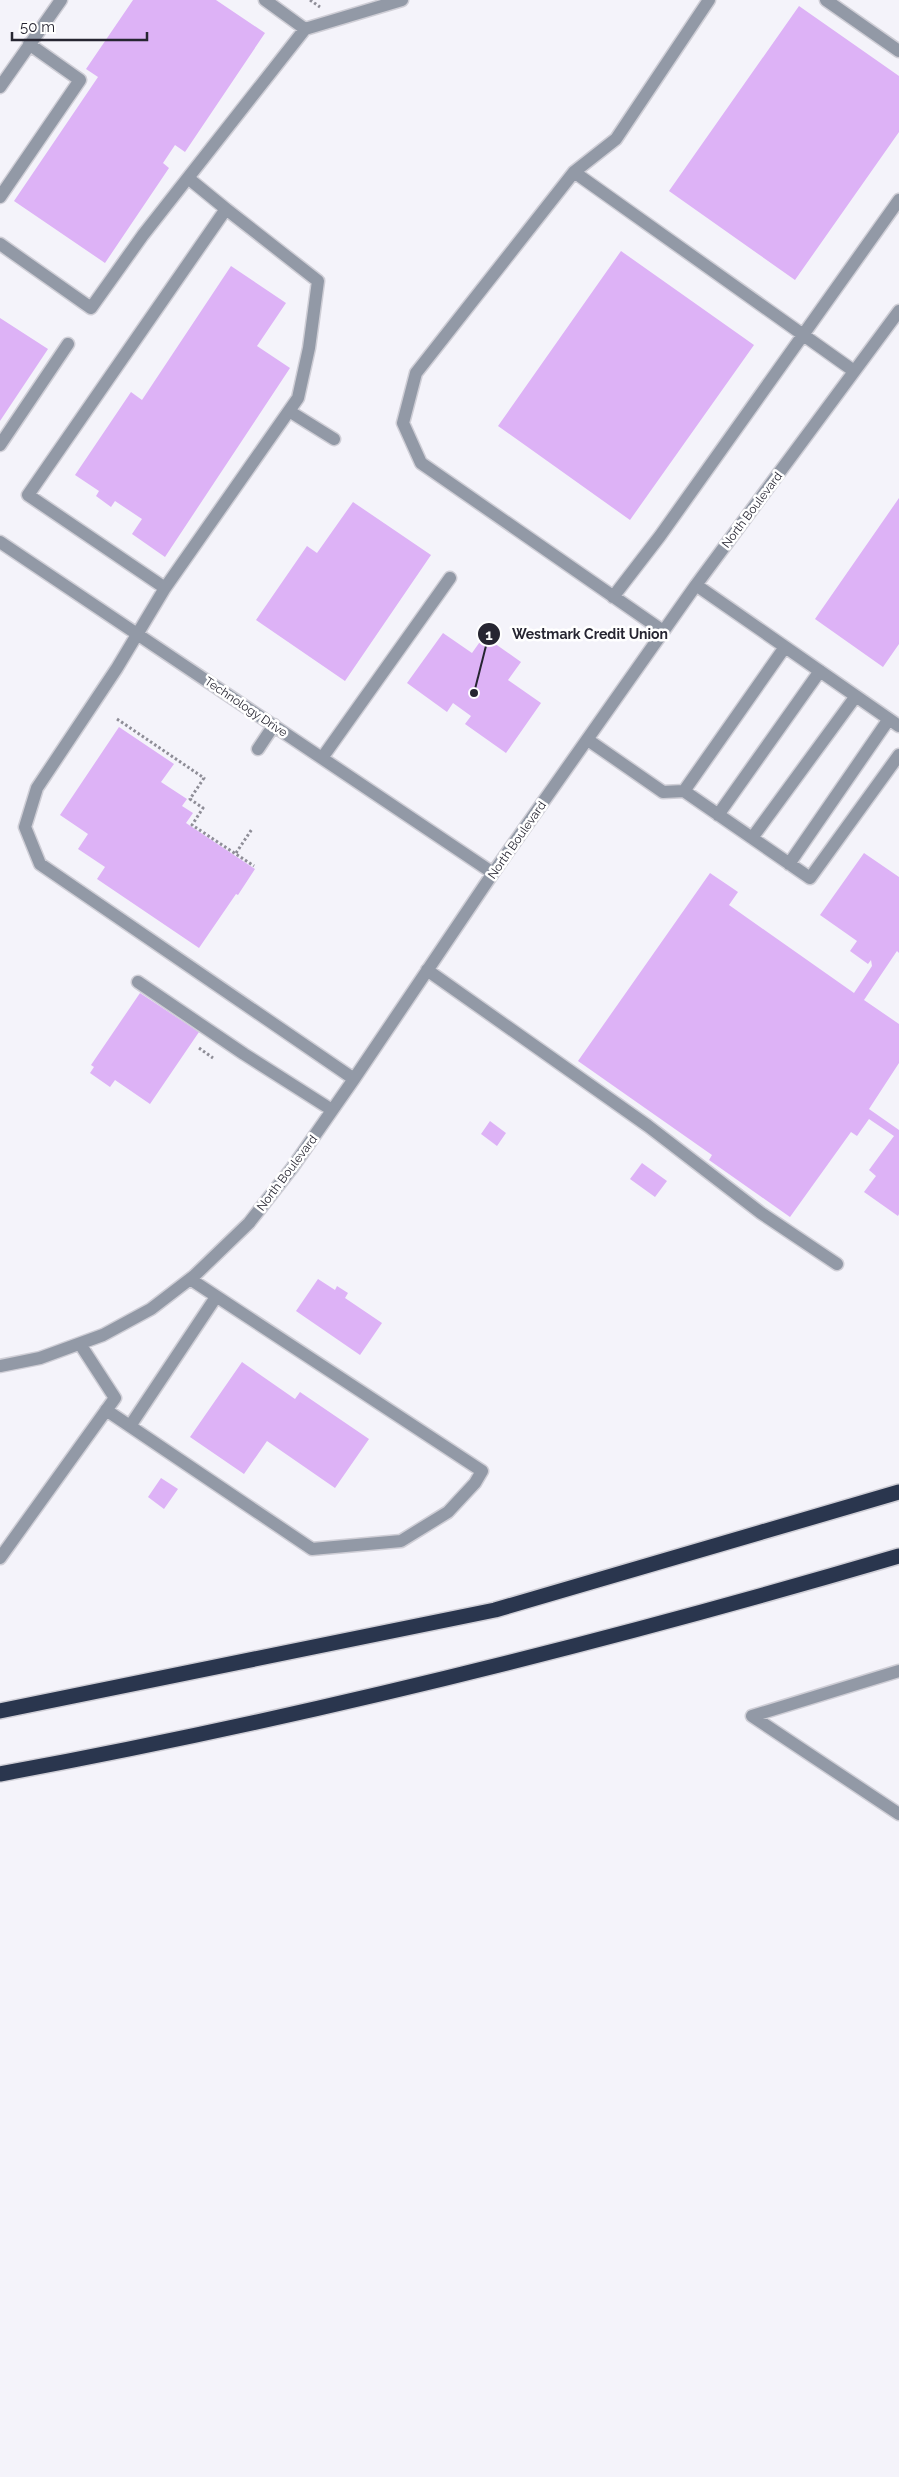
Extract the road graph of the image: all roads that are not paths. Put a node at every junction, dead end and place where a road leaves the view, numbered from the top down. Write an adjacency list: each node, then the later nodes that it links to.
1 (61, 0): 7 (street)
2 (265, 0): 6 (street)
3 (402, 0): 6 (street)
4 (709, 0): 10 (street)
5 (826, 0): 8 (street)
6 (305, 30): 11 (street)
7 (30, 44): 9 (street); 12 (street)
8 (899, 51)
9 (0, 87)
10 (574, 172): 17 (street); 27 (street)
11 (188, 178): 14 (street); 15 (street)
12 (0, 197)
13 (899, 200): 17 (street)
14 (226, 209): 20 (street); 26 (street)
15 (0, 244)
16 (899, 311): 19 (street, North Boulevard)
17 (804, 333): 19 (street); 27 (street)
18 (68, 344): 22 (street)
19 (854, 371): 25 (street, North Boulevard)
20 (289, 411): 21 (street); 26 (street)
21 (334, 439)
22 (0, 444)
23 (0, 542): 29 (street, Technology Drive)
24 (450, 578): 38 (street)
25 (696, 585): 28 (street, North Boulevard); 30 (street)
26 (165, 588): 29 (street)
27 (613, 596): 28 (street)
28 (663, 631): 35 (street, North Boulevard)
29 (136, 633): 34 (street, Technology Drive); 46 (street)
30 (785, 647): 31 (street); 39 (street)
31 (820, 671): 32 (street); 40 (street)
32 (856, 696): 33 (street); 41 (street)
33 (894, 723): 42 (street)
34 (274, 725): 36 (street); 38 (street, Technology Drive)
35 (588, 740): 39 (street); 43 (street, North Boulevard)
36 (258, 749)
37 (899, 755): 42 (street)
38 (322, 758): 43 (street, Technology Drive)
39 (684, 791): 40 (street)
40 (718, 814): 41 (street)
41 (752, 838): 42 (street)
42 (789, 864)
43 (493, 872): 44 (street, North Boulevard)
44 (427, 970): 46 (street, North Boulevard); 48 (street)
45 (138, 982): 47 (street)
46 (354, 1079): 47 (street, North Boulevard)
47 (332, 1110): 49 (street, North Boulevard)
48 (837, 1264)
49 (190, 1279): 50 (street); 51 (street, North Boulevard)
50 (216, 1296): 54 (street); 54 (street)
51 (80, 1344): 52 (street, North Boulevard); 53 (street)
52 (0, 1366)
53 (106, 1410): 54 (street); 57 (street)
54 (130, 1426)
55 (899, 1492): 59 (highway)
56 (899, 1556): 60 (highway)
57 (0, 1558)
58 (899, 1671): 61 (street)
59 (0, 1711)
60 (0, 1774)
61 (899, 1814)

